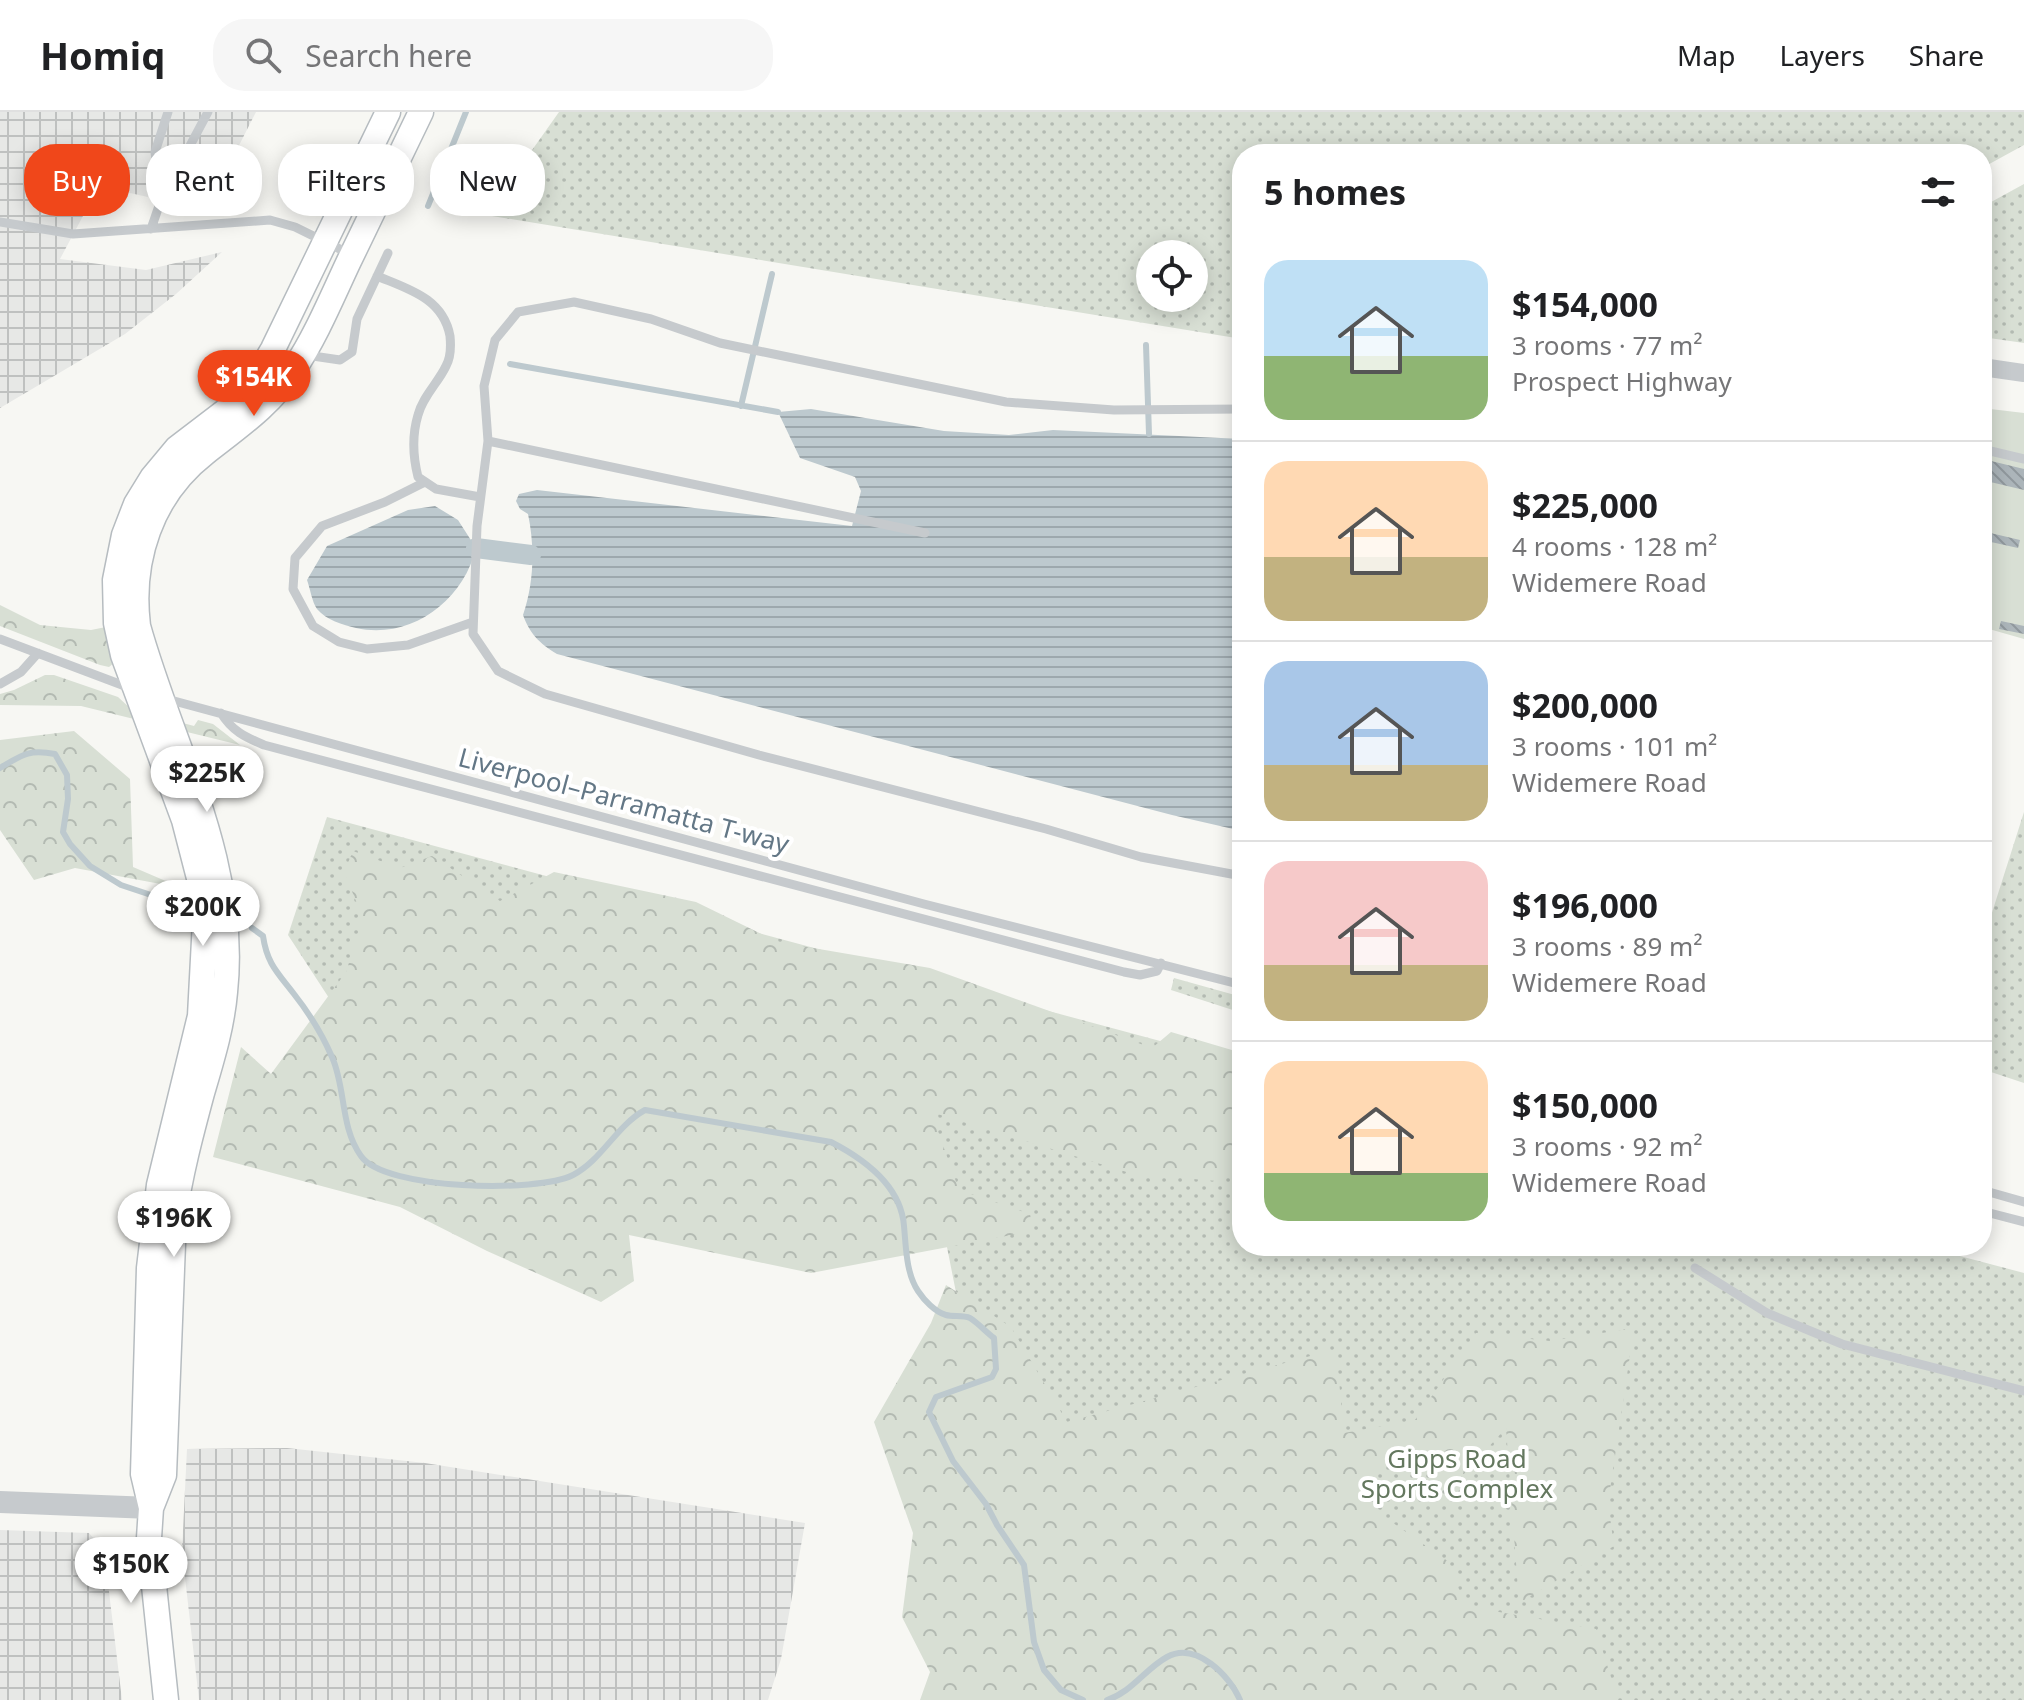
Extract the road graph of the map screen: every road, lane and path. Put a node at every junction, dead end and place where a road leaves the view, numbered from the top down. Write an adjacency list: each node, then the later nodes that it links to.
1 (168, 112): 5 (lane)
2 (208, 112): 6 (lane)
3 (388, 112): 10 (main road)
4 (421, 112): 12 (main road)
5 (158, 144)
6 (191, 144)
7 (155, 216): 9 (lane)
8 (0, 222): 9 (lane)
9 (151, 229): 10 (lane)
10 (324, 242): 12 (lane); 28 (main road)
11 (388, 253): 13 (lane)
12 (352, 255): 14 (main road)
13 (377, 276): 14 (lane); 21 (lane)
14 (303, 354): 28 (main road)
15 (1992, 368): 16 (street)
16 (2024, 373)
17 (1232, 409): 18 (lane)
18 (488, 441): 22 (lane); 23 (lane)
19 (1992, 451): 20 (lane)
20 (2024, 459)
21 (425, 482): 22 (lane); 24 (lane)
22 (480, 497): 24 (lane)
23 (925, 533)
24 (473, 622): 30 (lane)
25 (0, 639): 26 (lane, Liverpool–Parramatta T-way)
26 (38, 653): 27 (lane); 28 (lane, Liverpool–Parramatta T-way)
27 (0, 684)
28 (152, 705): 29 (lane, Liverpool–Parramatta T-way); 31 (main road); 31 (main road)
29 (221, 713): 32 (lane, Liverpool–Parramatta T-way); 32 (lane)
30 (1232, 874)
31 (209, 876): 41 (main road)
32 (1161, 963): 33 (lane, Liverpool–Parramatta T-way)
33 (1232, 982)
34 (1992, 1193): 35 (lane)
35 (2024, 1202)
36 (1992, 1214): 37 (lane)
37 (2024, 1222)
38 (1695, 1268): 39 (lane)
39 (2024, 1391)
40 (0, 1502): 41 (street)
41 (151, 1508): 42 (main road)
42 (166, 1700)

